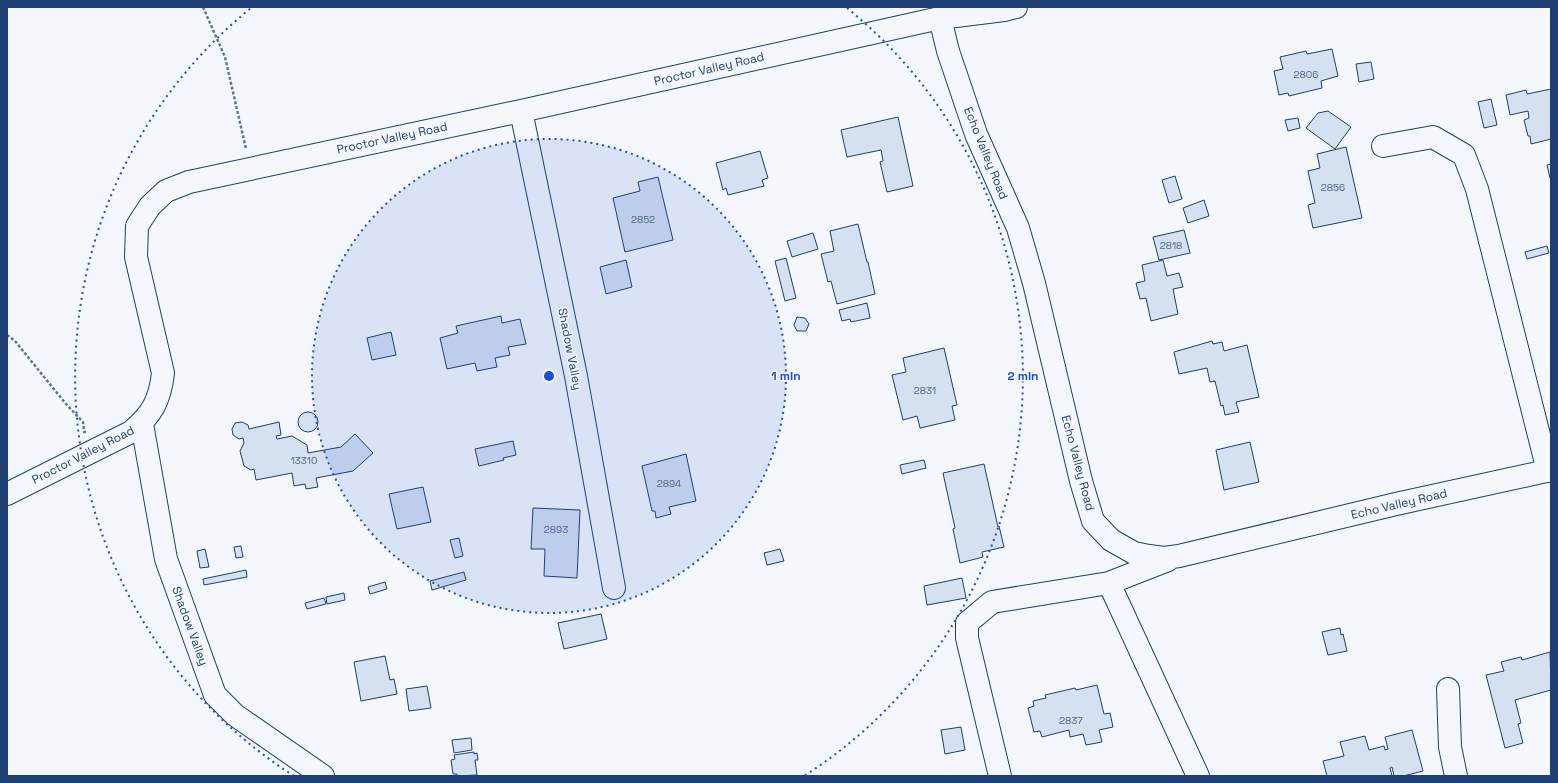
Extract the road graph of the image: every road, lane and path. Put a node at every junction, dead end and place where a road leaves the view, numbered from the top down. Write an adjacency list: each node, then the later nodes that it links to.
1 (203, 7): 6 (path)
2 (1016, 7): 3 (street, Proctor Valley Road)
3 (940, 18): 4 (street, Proctor Valley Road); 12 (street, Echo Valley Road)
4 (522, 111): 6 (street, Proctor Valley Road); 14 (street, Shadow Valley)
5 (1383, 146): 10 (street)
6 (250, 168): 8 (street, Proctor Valley Road)
7 (7, 335): 9 (path)
8 (142, 424): 11 (street, Proctor Valley Road); 16 (street, Shadow Valley)
9 (88, 432)
10 (1549, 471): 12 (street, Echo Valley Road)
11 (7, 494)
12 (1179, 556): 13 (street)
13 (1108, 582): 17 (street); 18 (street)
14 (614, 588)
15 (1448, 689): 19 (street)
16 (323, 776)
17 (1000, 776)
18 (1198, 776)
19 (1456, 776)

